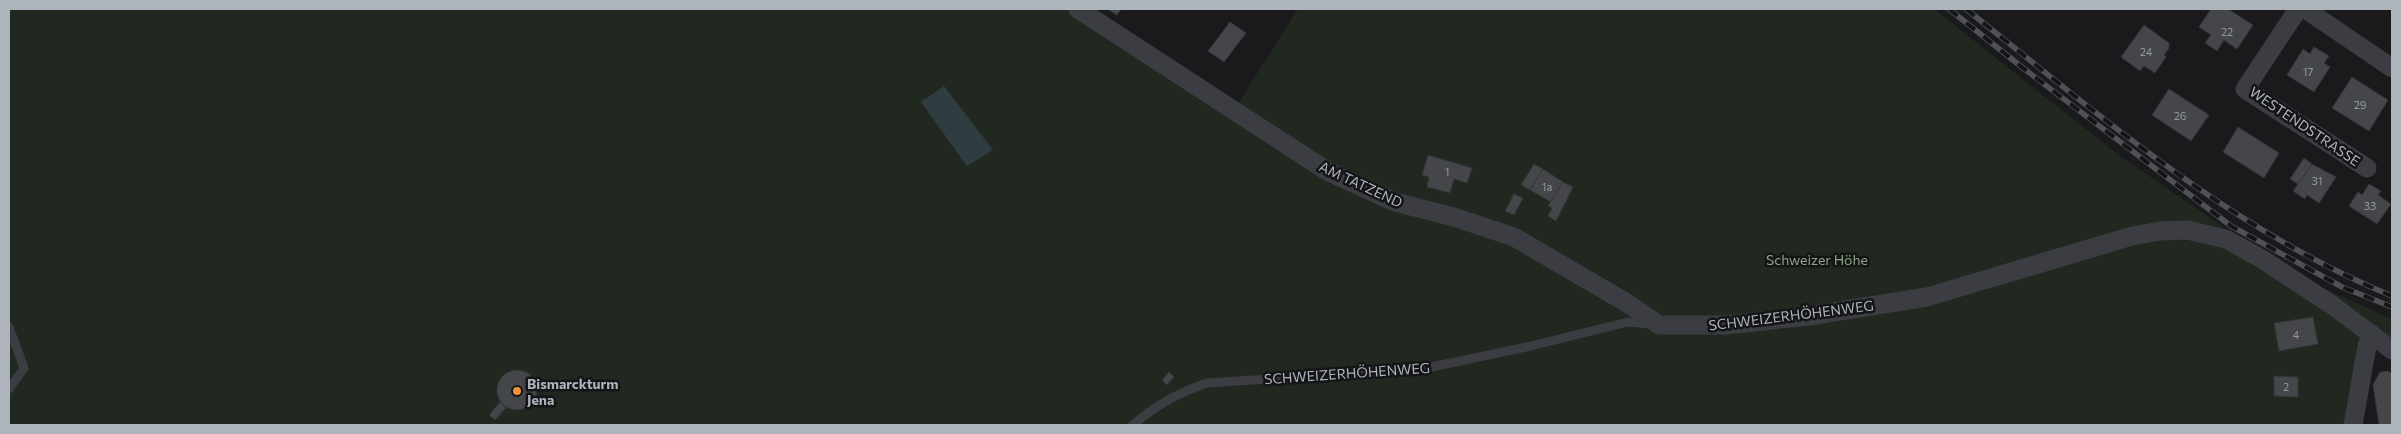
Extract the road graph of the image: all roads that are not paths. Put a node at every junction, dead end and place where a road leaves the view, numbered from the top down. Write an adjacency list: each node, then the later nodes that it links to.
1 (1078, 9): 6 (street, AM TATZEND)
2 (2298, 9): 5 (street, WESTENDSTRASSE)
3 (2305, 9): 4 (street)
4 (2392, 68)
5 (2368, 168)
6 (1659, 325): 8 (street, SCHWEIZERHÖHENWEG); 11 (lane, SCHWEIZERHÖHENWEG)
7 (9, 327): 10 (lane)
8 (2372, 334): 9 (street, SCHWEIZERHÖHENWEG); 12 (street)
9 (2392, 350)
10 (9, 389)
11 (1133, 425)
12 (2352, 425)

